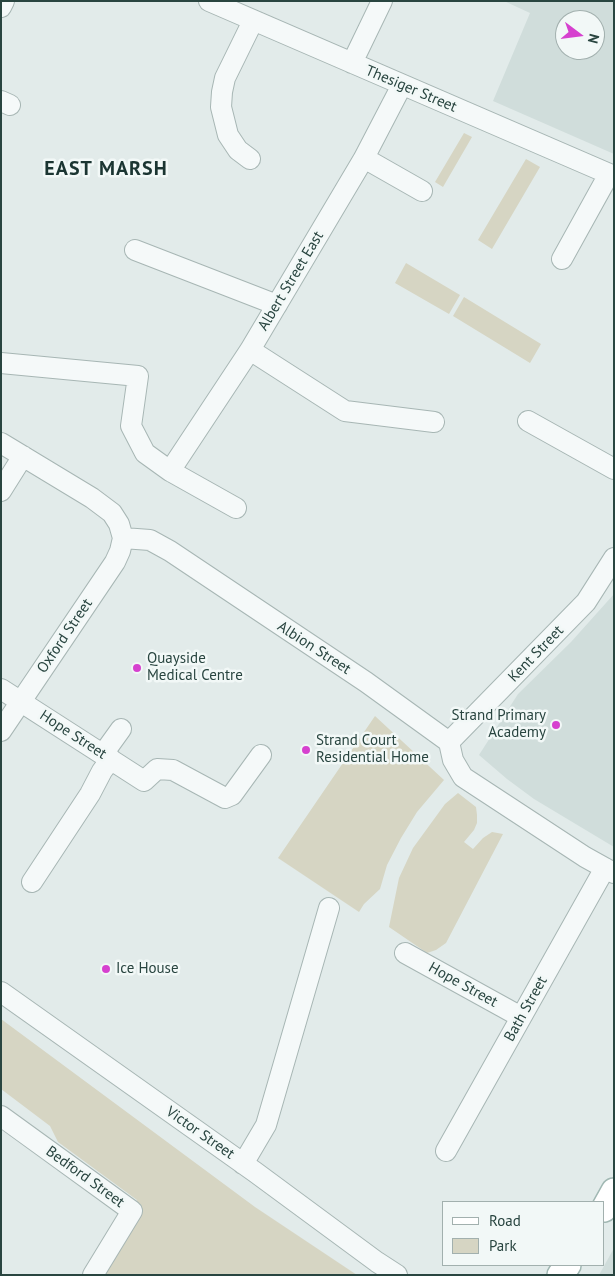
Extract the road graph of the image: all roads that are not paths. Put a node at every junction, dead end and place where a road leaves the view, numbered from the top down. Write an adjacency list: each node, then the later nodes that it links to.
1 (4, 1): 4 (street)
2 (209, 1): 5 (street, Thesiger Street)
3 (382, 1): 7 (street)
4 (1, 7)
5 (234, 7): 6 (street, Thesiger Street)
6 (253, 22): 7 (street, Thesiger Street); 10 (street)
7 (352, 64): 8 (street, Thesiger Street)
8 (402, 85): 9 (street, Albert Street East); 11 (street, Thesiger Street)
9 (364, 158): 12 (street); 15 (street, Albert Street East)
10 (250, 159)
11 (611, 175): 14 (street)
12 (422, 191)
13 (134, 250): 15 (street)
14 (562, 259)
15 (277, 305): 16 (street, Albert Street East)
16 (250, 350): 19 (street); 23 (street, Albert Street East)
17 (1, 363): 23 (street)
18 (528, 421): 22 (street)
19 (434, 422)
20 (1, 443): 21 (street)
21 (23, 456): 24 (street); 26 (street)
22 (614, 469)
23 (170, 471): 25 (street)
24 (1, 490)
25 (236, 508)
26 (123, 538): 29 (street, Oxford Street); 32 (street, Albion Street)
27 (614, 558): 32 (street, Kent Street)
28 (1, 689): 29 (street, Hope Street)
29 (20, 701): 31 (street, Oxford Street); 34 (street, Hope Street)
30 (121, 728): 34 (street)
31 (1, 731)
32 (449, 742): 35 (street)
33 (261, 755): 34 (street, Hope Street)
34 (107, 757): 36 (street)
35 (609, 870): 40 (street, Bath Street)
36 (32, 882)
37 (329, 908): 43 (street)
38 (405, 953): 40 (street, Hope Street)
39 (1, 992): 43 (street, Victor Street)
40 (521, 1017): 42 (street, Bath Street)
41 (1, 1116): 46 (street, Bedford Street)
42 (446, 1151)
43 (243, 1164): 47 (street, Victor Street)
44 (614, 1191): 45 (main road)
45 (605, 1207)
46 (93, 1275)
47 (398, 1275)

